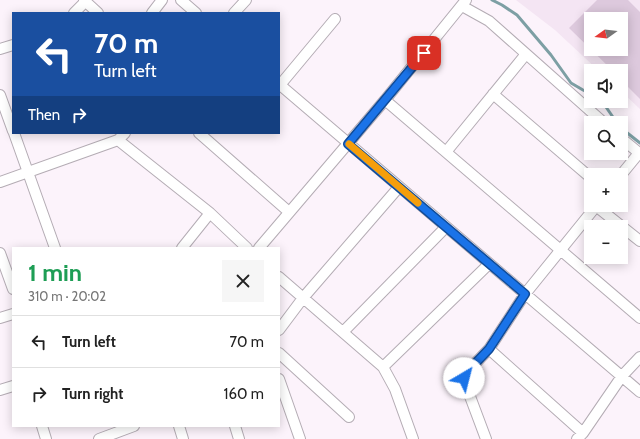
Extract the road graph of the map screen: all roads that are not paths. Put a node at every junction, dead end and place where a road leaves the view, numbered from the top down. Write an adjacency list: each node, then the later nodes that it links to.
1 (162, 0): 8 (street)
2 (180, 0): 9 (street)
3 (246, 0): 10 (street)
4 (85, 1): 6 (street); 7 (street)
5 (465, 3): 14 (street); 19 (street)
6 (75, 12)
7 (97, 12)
8 (153, 12)
9 (195, 12)
10 (235, 12)
11 (335, 19): 15 (street)
12 (12, 46): 13 (street)
13 (0, 50)
14 (526, 54): 17 (street); 20 (street)
15 (280, 83)
16 (280, 85): 25 (street)
17 (493, 94): 27 (street); 30 (street)
18 (0, 95): 21 (street)
19 (385, 100): 25 (street); 27 (street)
20 (596, 116)
21 (11, 118)
22 (14, 134): 29 (street)
23 (200, 134): 33 (street)
24 (121, 136): 29 (street); 36 (street)
25 (348, 144): 32 (street); 33 (street)
26 (628, 144): 28 (street)
27 (446, 152): 43 (street)
28 (627, 168)
29 (28, 172): 31 (street); 39 (street)
30 (584, 172)
31 (0, 182)
32 (399, 187): 37 (street); 49 (street)
33 (289, 212): 42 (street)
34 (591, 212): 43 (street)
35 (604, 212): 38 (street)
36 (210, 213): 40 (street); 41 (street)
37 (446, 227): 45 (street); 54 (street)
38 (640, 241)
39 (55, 247)
40 (183, 247)
41 (246, 247)
42 (260, 247)
43 (560, 250): 48 (street); 52 (street)
44 (0, 253): 47 (street)
45 (489, 264): 48 (street); 58 (street)
46 (280, 278): 49 (street)
47 (12, 286)
48 (525, 294): 55 (street); 59 (street)
49 (303, 298): 53 (street); 54 (street)
50 (12, 314): 51 (street)
51 (0, 318)
52 (640, 318)
53 (280, 329)
54 (343, 332): 58 (street)
55 (489, 349): 70 (street); 77 (street)
56 (280, 354): 64 (street)
57 (640, 357): 59 (street)
58 (383, 367): 76 (street)
59 (622, 376): 63 (street); 70 (street)
60 (280, 382): 75 (street)
61 (12, 386): 62 (street)
62 (0, 390)
63 (640, 392)
64 (349, 417)
65 (42, 427): 71 (street)
66 (133, 427): 69 (street)
67 (179, 427): 73 (street)
68 (235, 427): 74 (street)
69 (124, 435): 72 (street)
70 (580, 436)
71 (46, 439)
72 (98, 439)
73 (183, 439)
74 (239, 439)
75 (300, 439)
76 (414, 439)
77 (486, 439)

